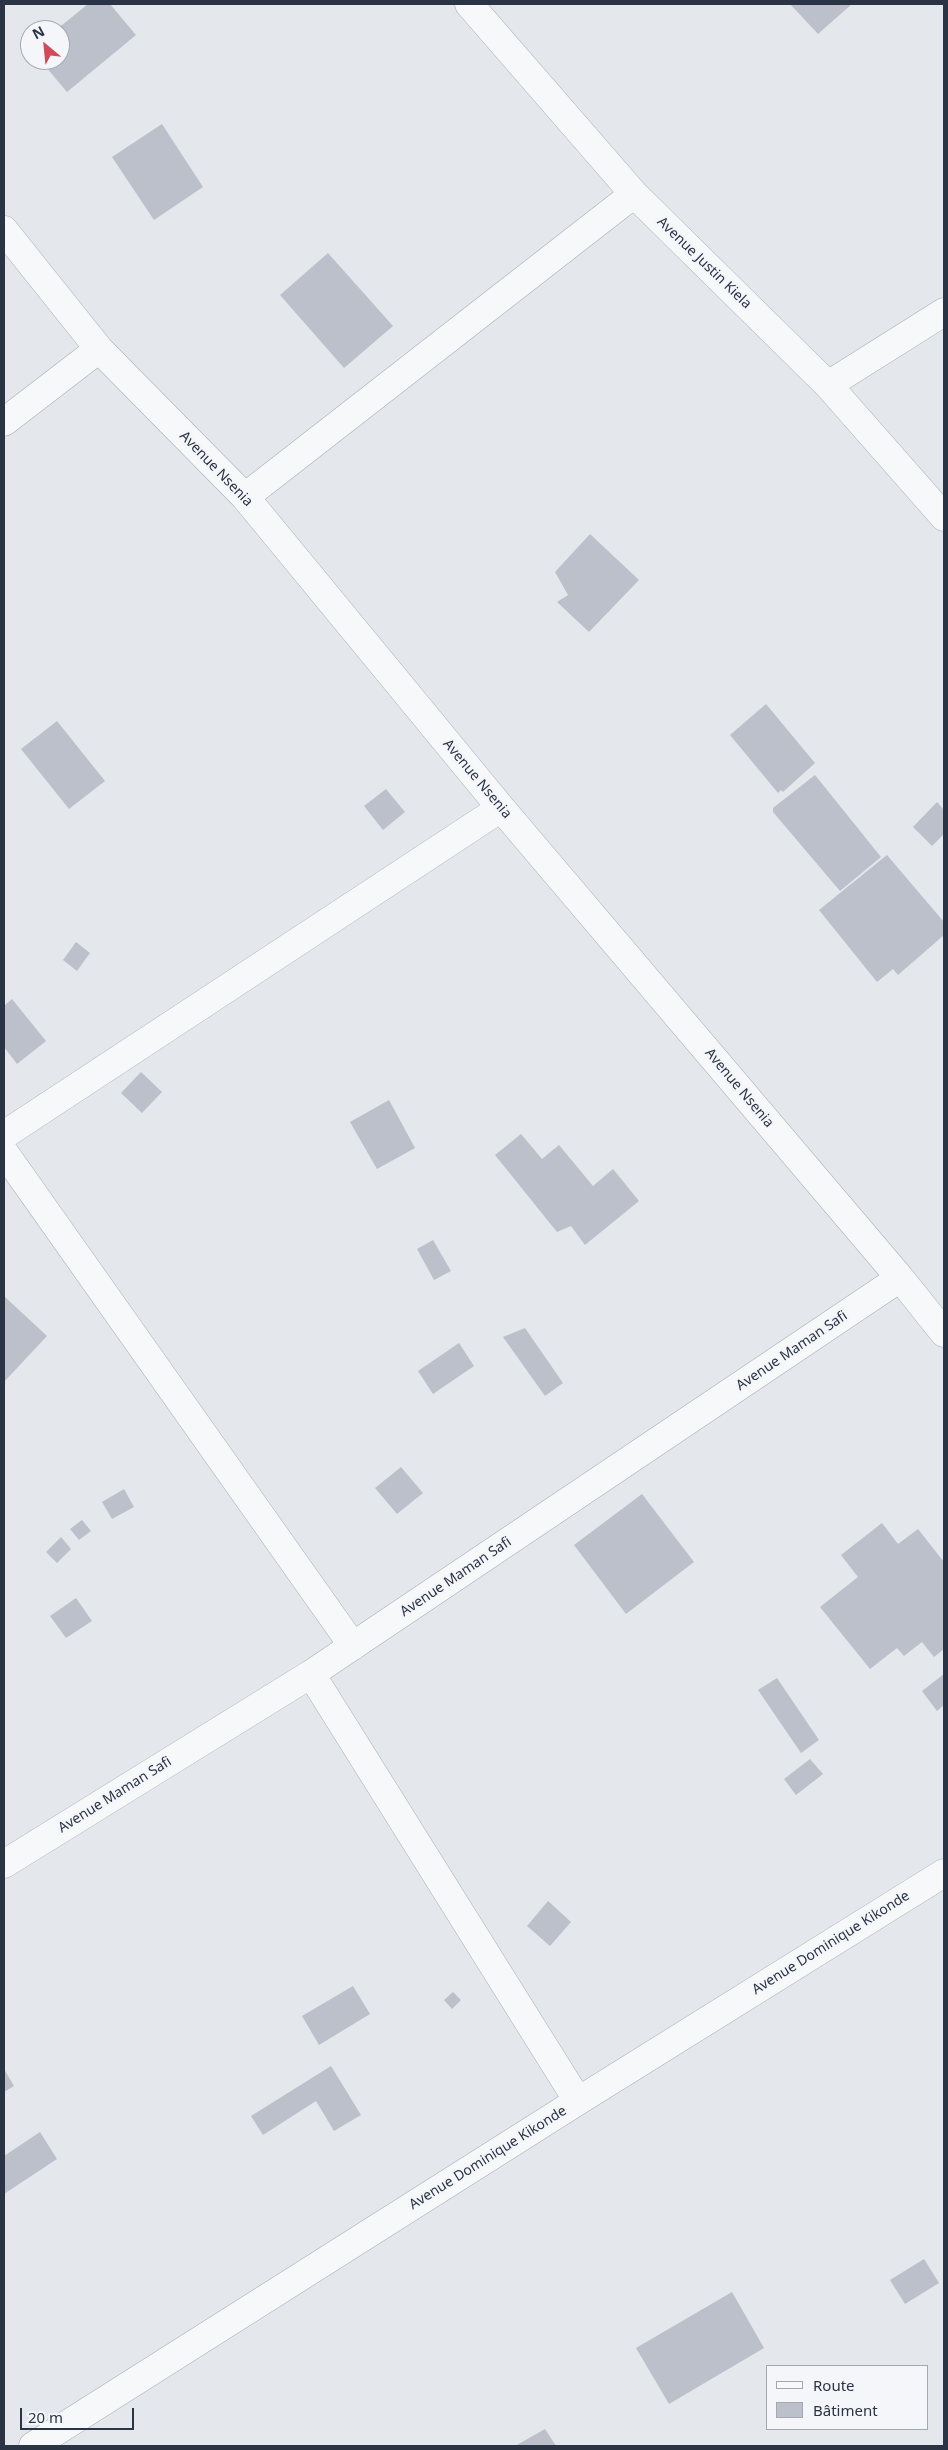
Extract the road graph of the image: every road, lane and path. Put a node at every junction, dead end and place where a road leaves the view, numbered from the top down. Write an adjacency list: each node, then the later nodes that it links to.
1 (469, 4): 2 (street, Avenue Justin Kiela)
2 (634, 194): 6 (street, Avenue Justin Kiela); 8 (street)
3 (4, 230): 5 (street, Avenue Nsenia)
4 (944, 312): 6 (street)
5 (99, 349): 7 (street); 8 (street, Avenue Nsenia)
6 (828, 385): 9 (street, Avenue Justin Kiela)
7 (4, 422)
8 (245, 497): 10 (street, Avenue Nsenia)
9 (944, 517)
10 (501, 808): 11 (street); 13 (street, Avenue Nsenia)
11 (4, 1135)
12 (4, 1152): 15 (street)
13 (900, 1278): 14 (street, Avenue Nsenia); 15 (street, Avenue Maman Safi)
14 (944, 1333)
15 (353, 1646): 16 (street, Avenue Maman Safi)
16 (311, 1674): 17 (street, Avenue Maman Safi); 19 (street)
17 (4, 1864)
18 (944, 1873): 19 (street, Avenue Dominique Kikonde)
19 (578, 2101): 20 (street, Avenue Dominique Kikonde)
20 (33, 2446)

